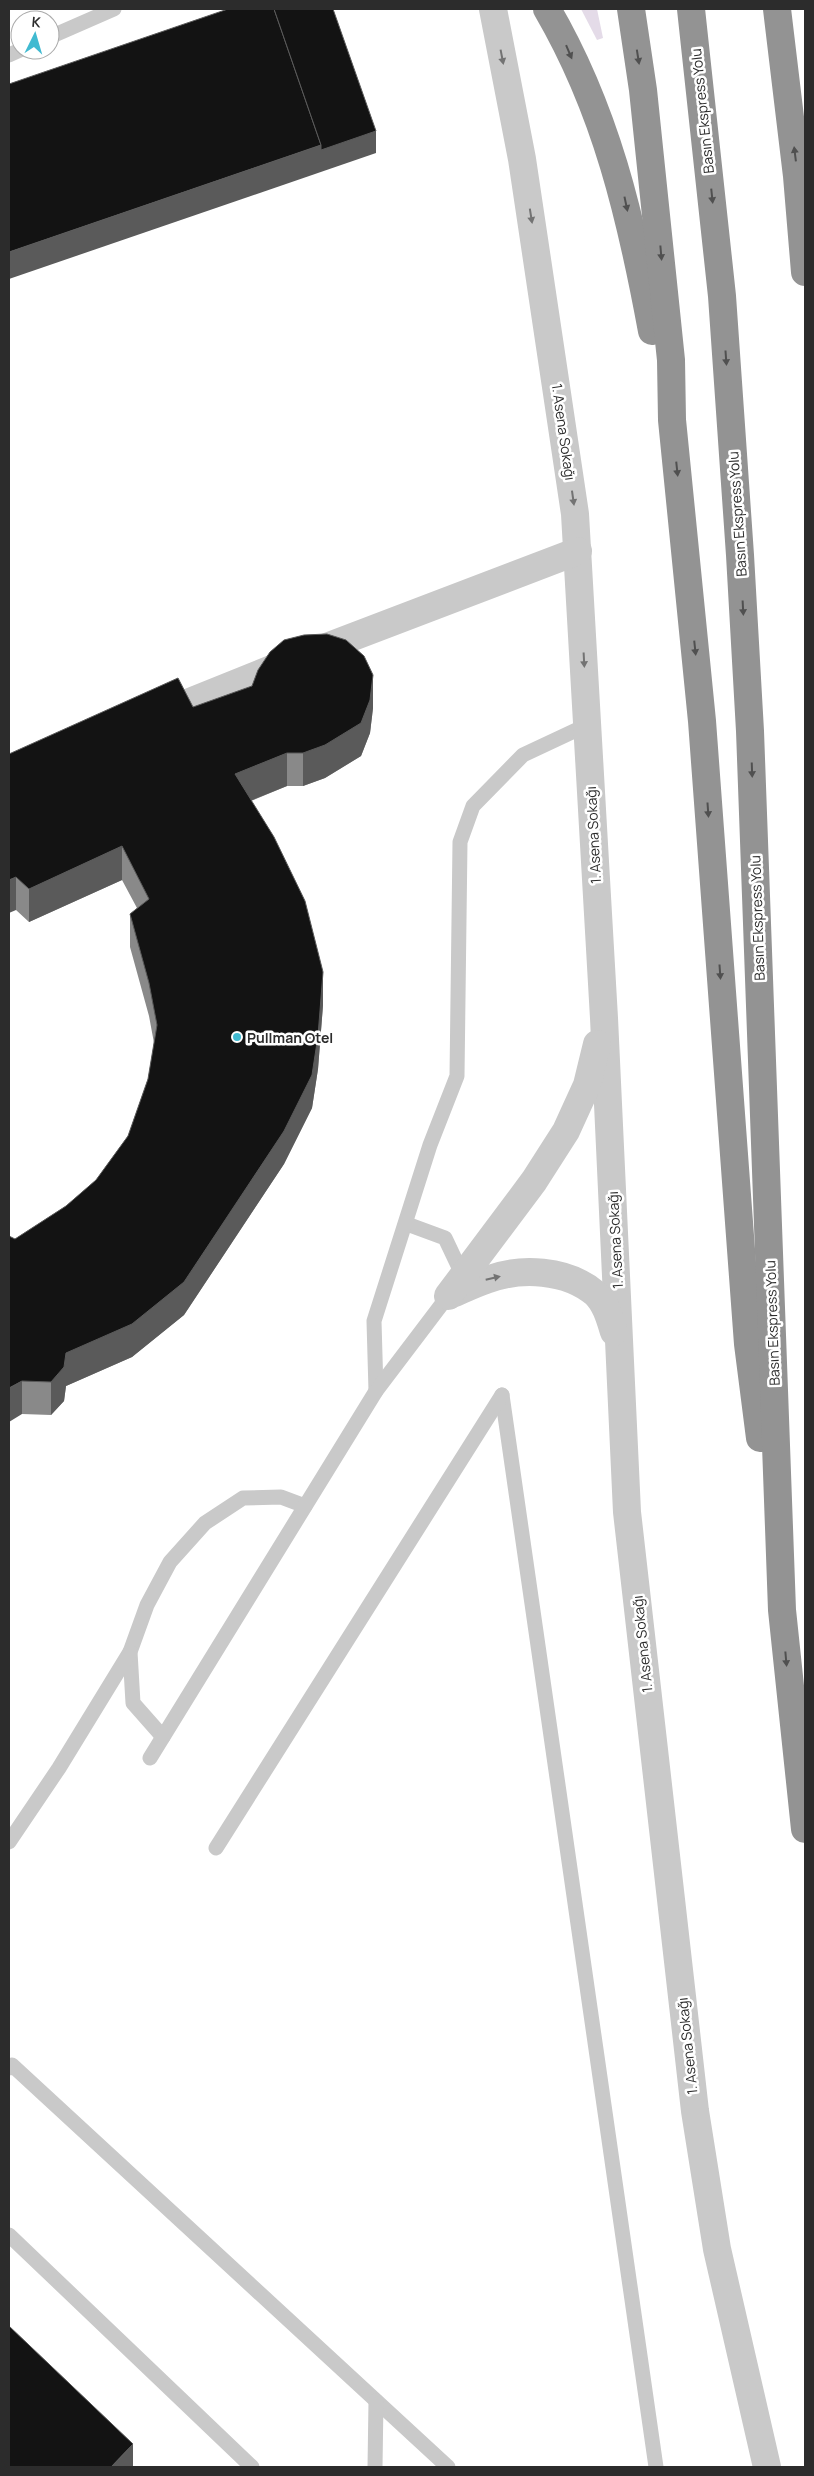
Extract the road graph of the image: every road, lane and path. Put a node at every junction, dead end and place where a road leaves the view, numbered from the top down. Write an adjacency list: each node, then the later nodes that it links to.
1 (114, 9): 7 (lane)
2 (493, 9): 10 (street, 1. Asena Sokağı, one-way to 10)
3 (547, 9): 9 (highway, one-way to 9)
4 (631, 9): 9 (highway, one-way to 9)
5 (691, 9): 19 (highway, Basın Ekspress Yolu, one-way to 19)
6 (777, 9): 8 (highway, one-way to 6)
7 (60, 33)
8 (805, 272)
9 (672, 420): 19 (highway, one-way to 19)
10 (578, 551): 11 (street); 12 (street, 1. Asena Sokağı, one-way to 12)
11 (132, 725)
12 (587, 725): 13 (street, 1. Asena Sokağı); 14 (lane)
13 (604, 1018): 15 (street); 16 (street, 1. Asena Sokağı)
14 (406, 1224): 15 (lane); 17 (lane)
15 (456, 1286): 16 (street, one-way to 16); 17 (lane)
16 (621, 1358): 33 (street, 1. Asena Sokağı)
17 (376, 1391): 18 (lane)
18 (305, 1506): 20 (lane); 21 (lane)
19 (782, 1610): 23 (highway, Basın Ekspress Yolu, one-way to 23)
20 (130, 1652): 21 (lane); 24 (lane)
21 (163, 1737): 22 (lane)
22 (150, 1758)
23 (805, 1829)
24 (9, 1842)
25 (216, 1848): 32 (lane)
26 (9, 2068): 28 (lane)
27 (9, 2235): 29 (lane)
28 (376, 2401): 30 (lane); 31 (lane)
29 (252, 2467)
30 (375, 2467)
31 (448, 2467)
32 (656, 2467)
33 (767, 2467)

